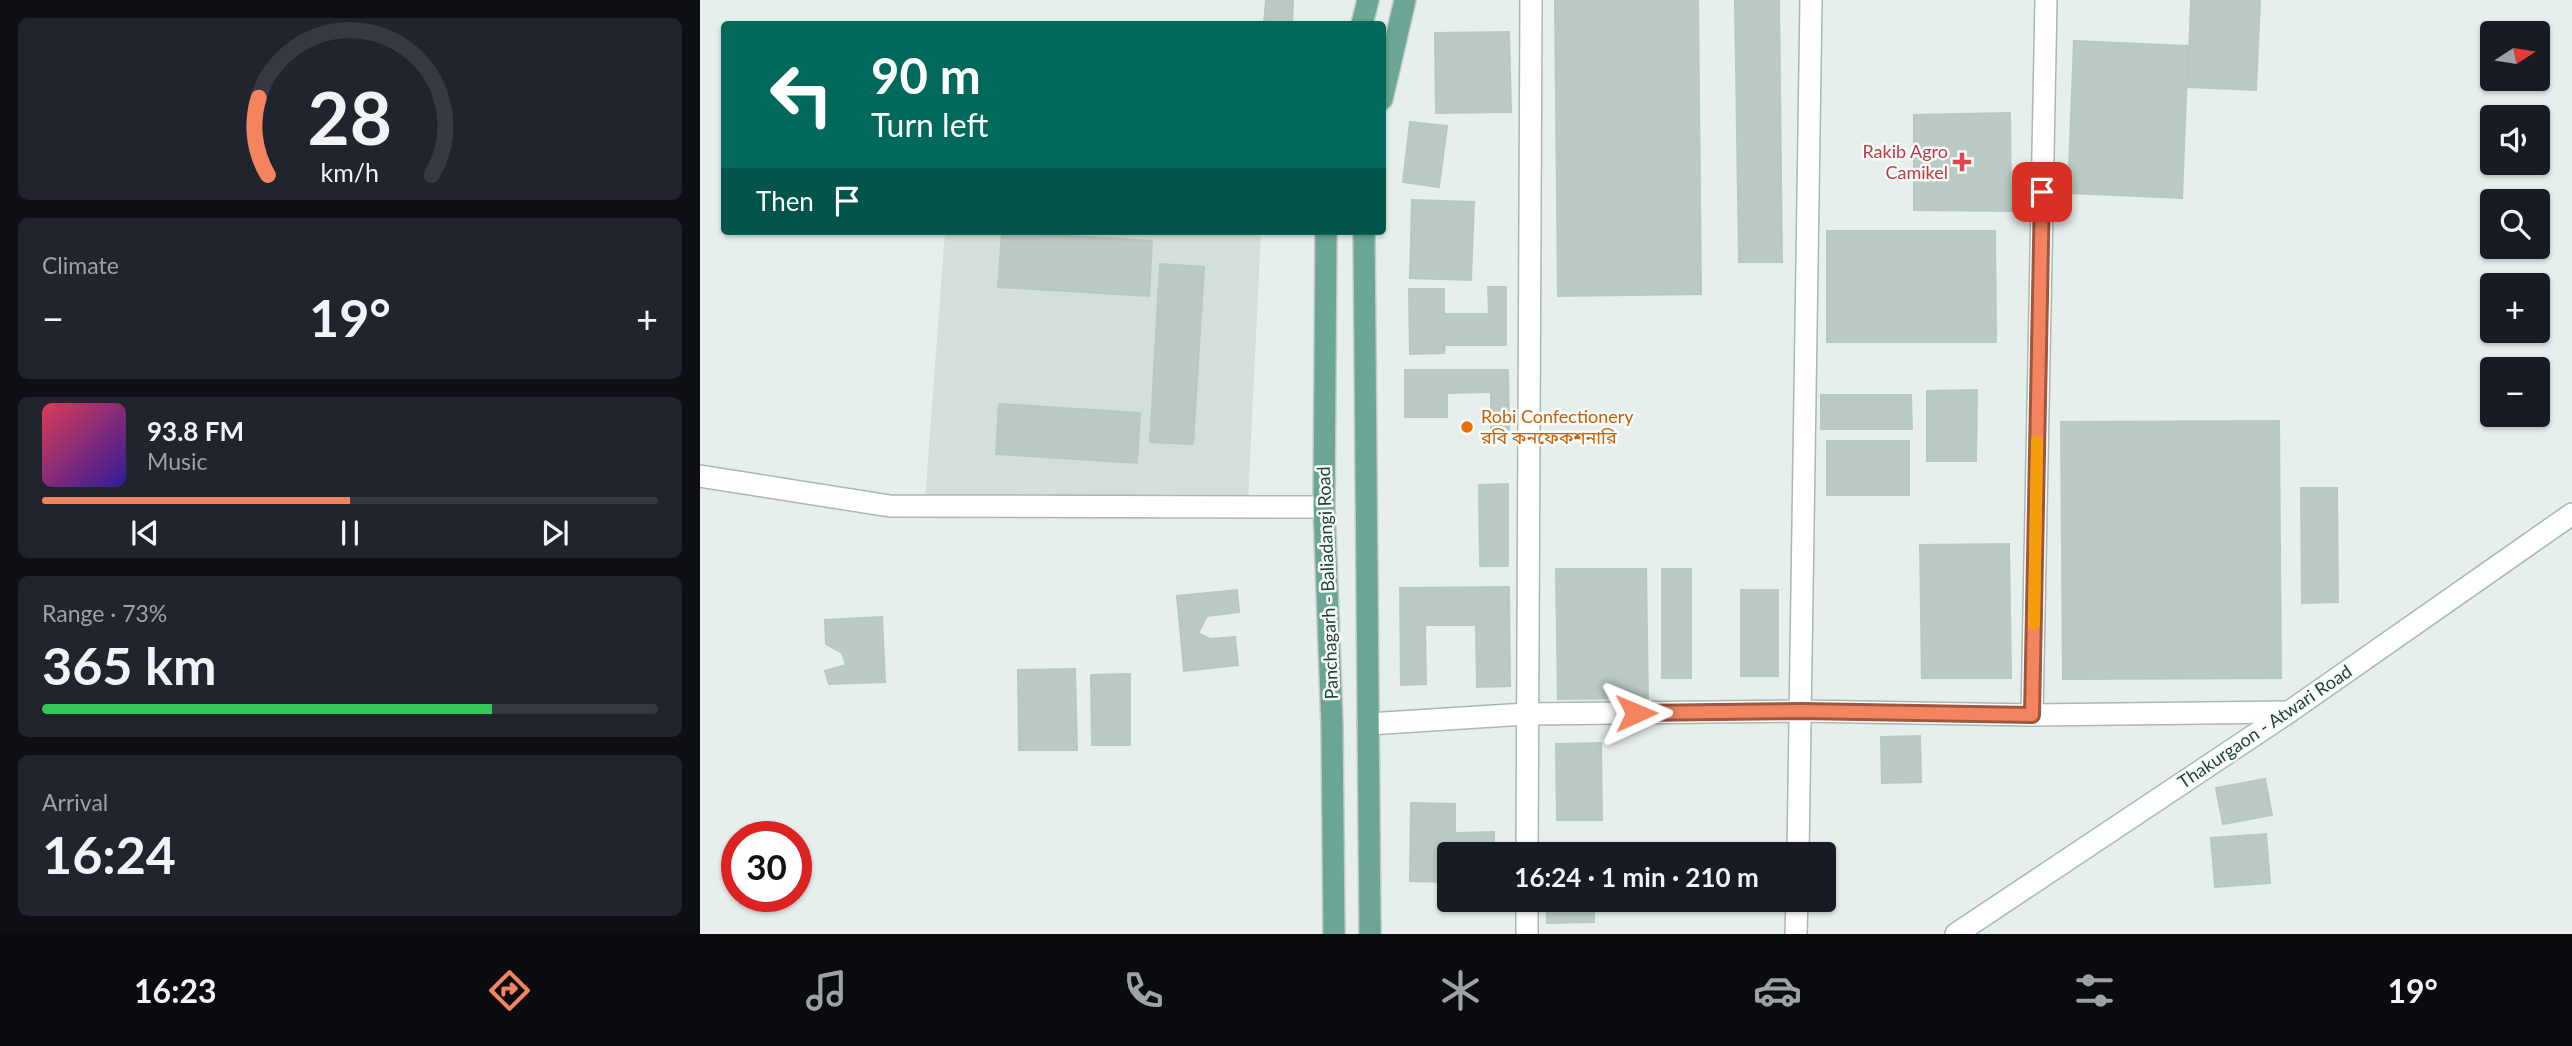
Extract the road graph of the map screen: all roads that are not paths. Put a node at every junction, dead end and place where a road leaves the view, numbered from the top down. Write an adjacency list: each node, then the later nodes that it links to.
1 (1368, 0): 6 (main road)
2 (1405, 0): 7 (main road)
3 (1531, 0): 15 (street)
4 (1811, 0): 13 (street)
5 (2046, 0): 16 (street)
6 (1363, 21)
7 (1386, 82)
8 (1326, 235): 11 (main road, Panchagarh - Baliadangi Road)
9 (1364, 235): 17 (main road, Panchagarh - Baliadangi Road)
10 (700, 475): 11 (street)
11 (1324, 507): 22 (main road, Panchagarh - Baliadangi Road)
12 (2572, 514): 14 (street, Thakurgaon - Atwari Road)
13 (1801, 711): 15 (street); 16 (street); 19 (street)
14 (2289, 712): 16 (street); 26 (street, Thakurgaon - Atwari Road)
15 (1527, 714): 17 (street); 18 (street)
16 (2032, 715)
17 (1368, 724): 23 (main road, Panchagarh - Baliadangi Road)
18 (1527, 842)
19 (1798, 842)
20 (1527, 912): 24 (street)
21 (1797, 912): 25 (street)
22 (1334, 934)
23 (1370, 934)
24 (1527, 934)
25 (1796, 934)
26 (1956, 934)

